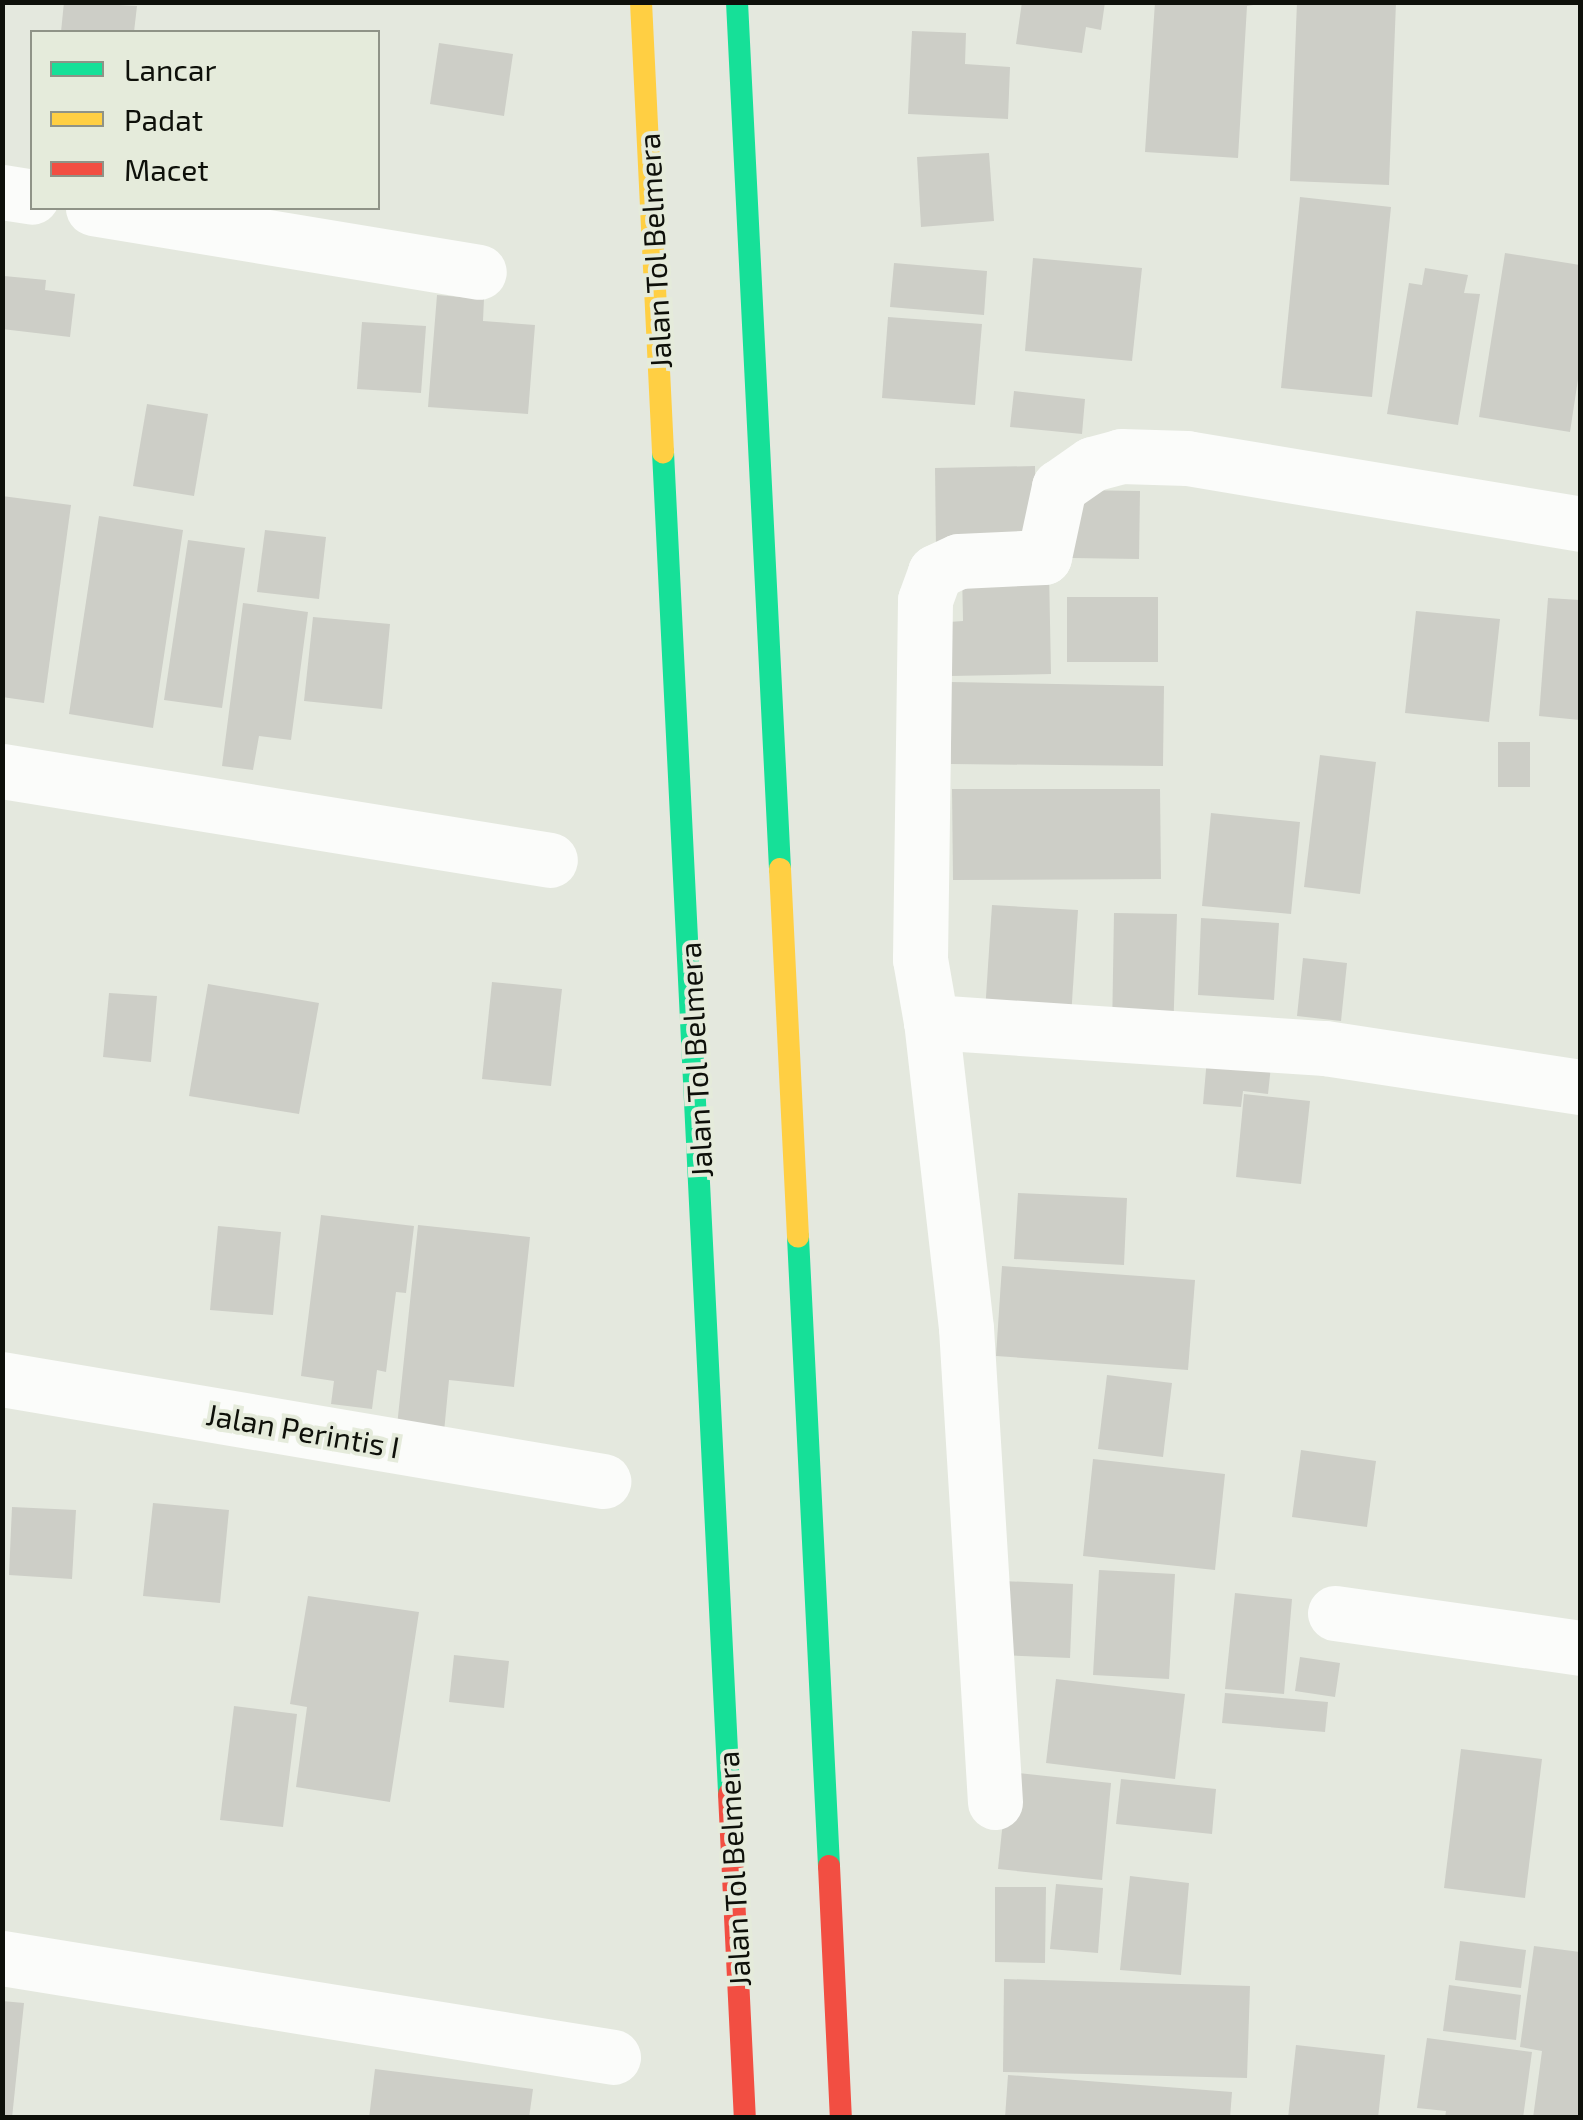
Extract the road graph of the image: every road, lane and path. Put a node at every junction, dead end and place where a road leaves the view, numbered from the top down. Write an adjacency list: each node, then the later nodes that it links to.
1 (641, 2): 19 (highway, Jalan Tol Belmera)
2 (737, 2): 20 (highway)
3 (2, 192): 4 (street)
4 (30, 198)
5 (105, 210): 6 (street)
6 (479, 272)
7 (1580, 524): 10 (street)
8 (2, 771): 9 (street)
9 (550, 860)
10 (932, 1022): 11 (street); 16 (street)
11 (1580, 1086)
12 (2, 1379): 13 (street, Jalan Perintis I)
13 (603, 1481)
14 (1335, 1613): 15 (street)
15 (1580, 1648)
16 (995, 1802)
17 (2, 1958): 18 (street)
18 (613, 2057)
19 (745, 2118)
20 (841, 2118)

